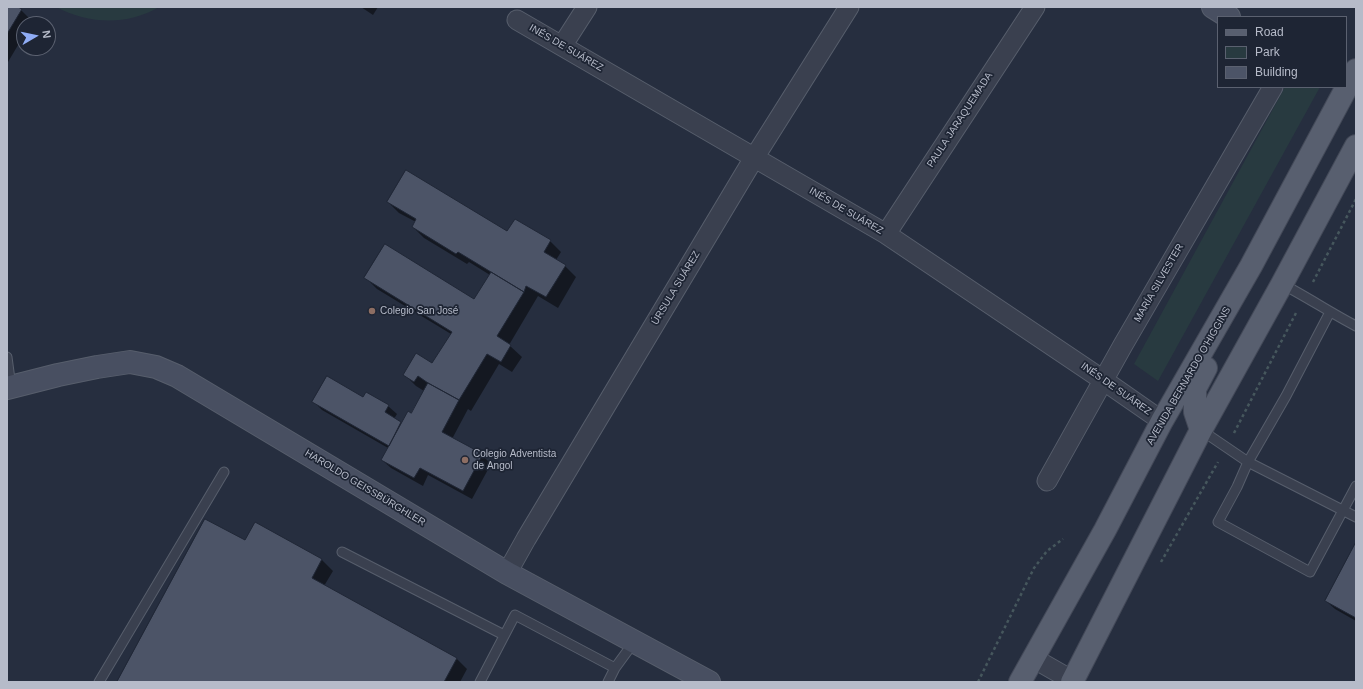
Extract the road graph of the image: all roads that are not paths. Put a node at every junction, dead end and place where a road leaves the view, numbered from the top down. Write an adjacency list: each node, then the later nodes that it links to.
1 (587, 7): 7 (street)
2 (850, 7): 11 (street, ÚRSULA SUÁREZ)
3 (1035, 7): 12 (street, PAULA JARAQUEMADA)
4 (1213, 7): 5 (street)
5 (1227, 16)
6 (517, 20): 7 (street, INÉS DE SUÁREZ)
7 (562, 46): 11 (street, INÉS DE SUÁREZ)
8 (1350, 85): 14 (main road, AVENIDA BERNARDO O'HIGGINS)
9 (1272, 88): 18 (street, MARÍA SILVESTER)
10 (1356, 146): 13 (main road)
11 (754, 158): 12 (street, INÉS DE SUÁREZ); 29 (street, ÚRSULA SUÁREZ)
12 (886, 234): 18 (street, INÉS DE SUÁREZ)
13 (1282, 284): 15 (lane); 21 (main road)
14 (1225, 312): 20 (main road, AVENIDA BERNARDO O'HIGGINS); 21 (main road)
15 (1330, 312): 16 (lane); 22 (lane)
16 (1356, 326)
17 (7, 357): 19 (lane)
18 (1103, 380): 20 (street, INÉS DE SUÁREZ); 24 (street, MARÍA SILVESTER)
19 (9, 388): 29 (street, HAROLDO GEISSBÜRGHLER)
20 (1162, 421): 32 (main road, AVENIDA BERNARDO O'HIGGINS)
21 (1201, 430): 22 (lane); 39 (main road)
22 (1248, 462): 26 (lane); 26 (lane)
23 (224, 472): 34 (lane)
24 (1047, 481)
25 (1356, 486): 26 (lane)
26 (1342, 510): 27 (lane)
27 (1356, 517)
28 (342, 552): 30 (lane)
29 (507, 573): 31 (street, HAROLDO GEISSBÜRGHLER)
30 (504, 635): 33 (lane); 35 (lane)
31 (635, 641): 33 (lane); 37 (street, HAROLDO GEISSBÜRGHLER)
32 (1033, 658): 38 (main road, AVENIDA BERNARDO O'HIGGINS); 39 (street)
33 (615, 668): 36 (lane)
34 (99, 682)
35 (480, 682)
36 (608, 682)
37 (709, 682)
38 (1020, 682)
39 (1074, 682)

